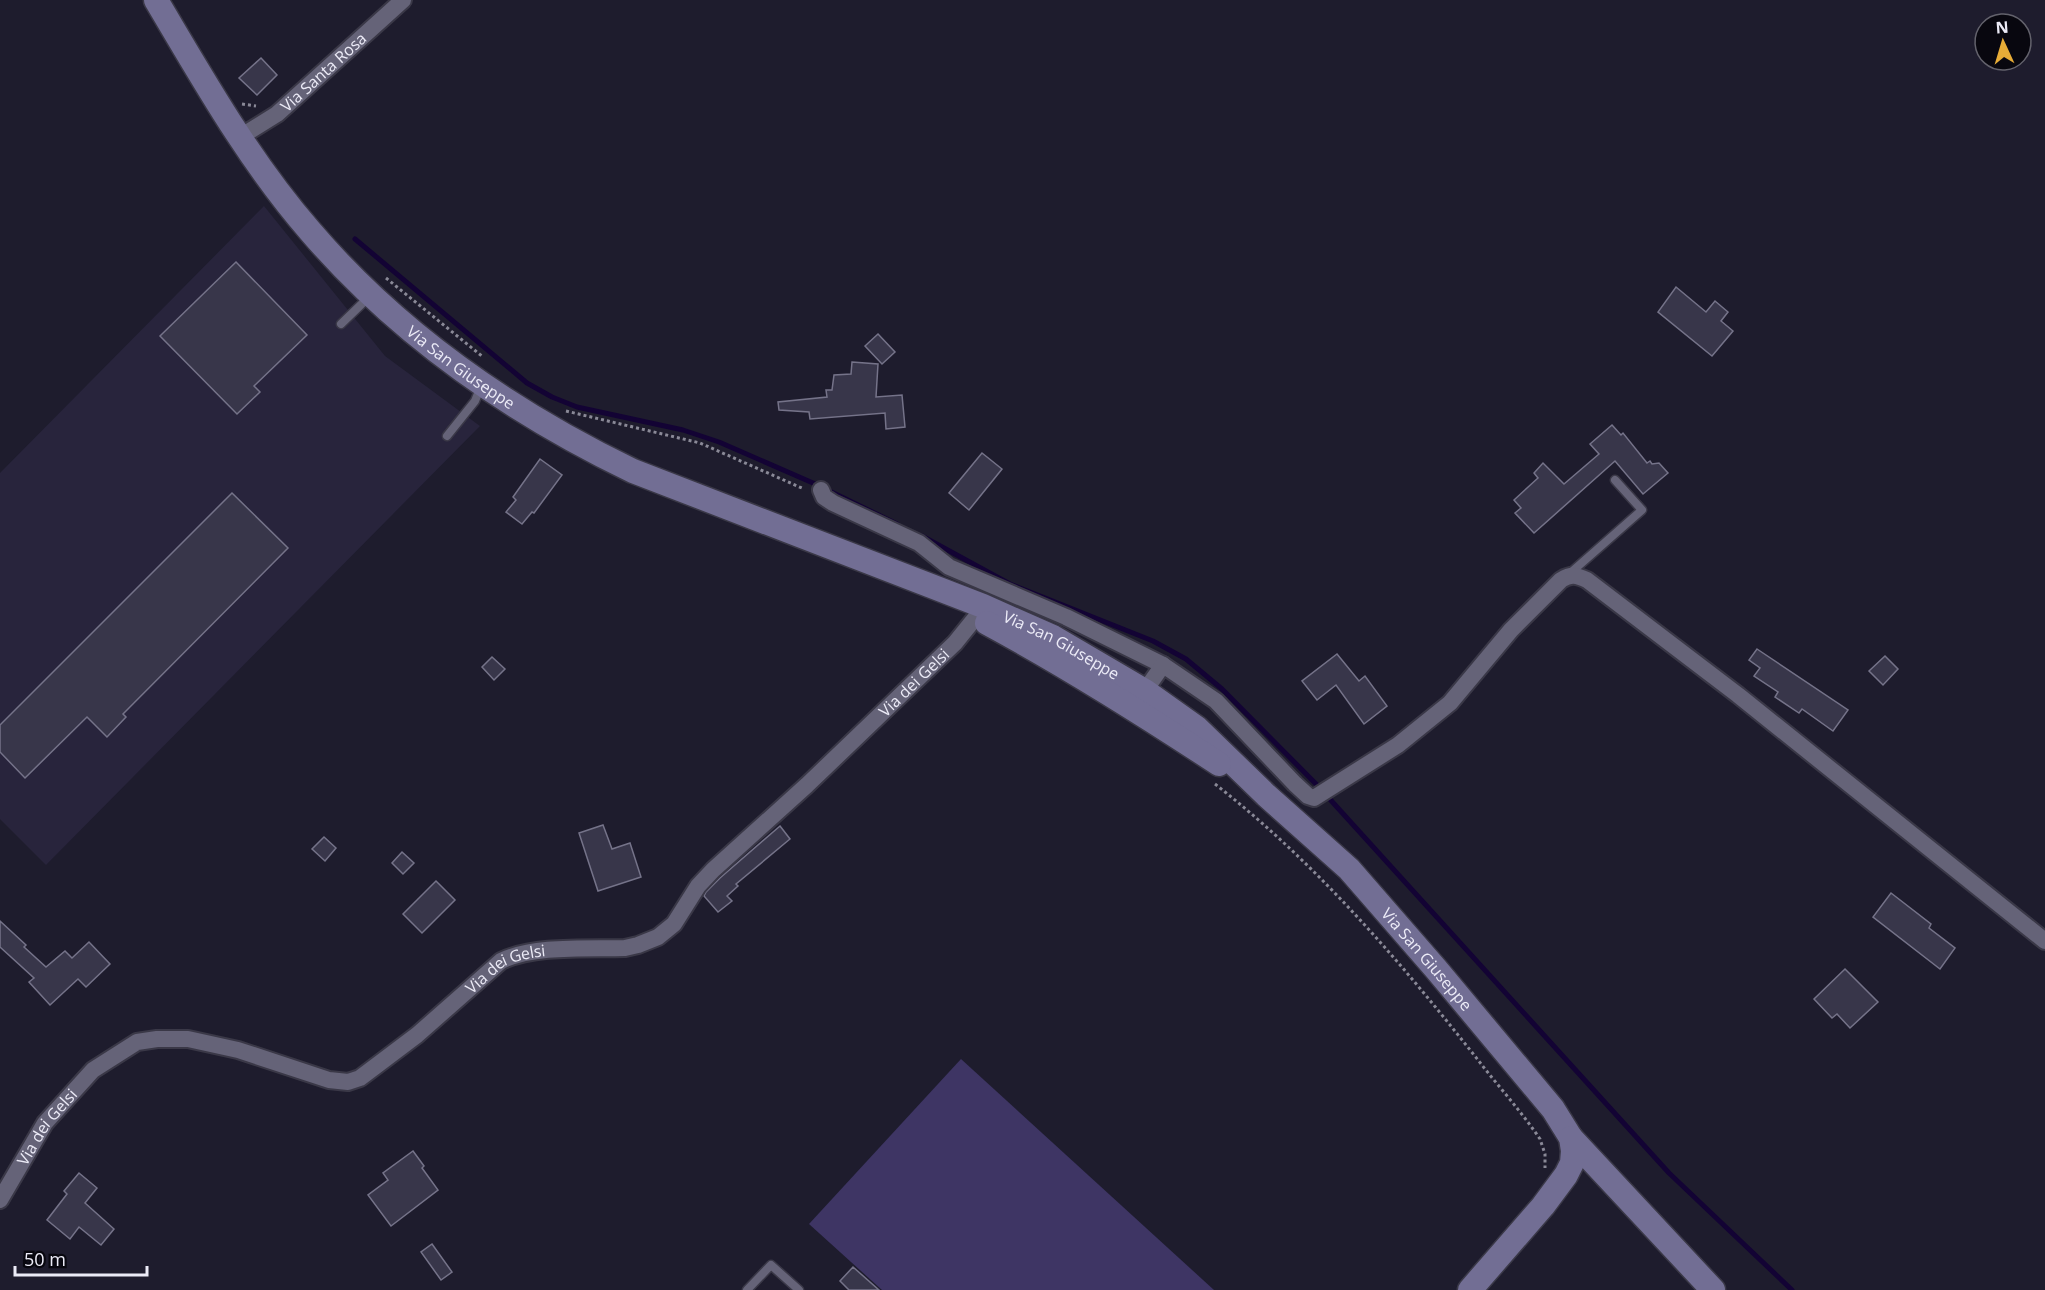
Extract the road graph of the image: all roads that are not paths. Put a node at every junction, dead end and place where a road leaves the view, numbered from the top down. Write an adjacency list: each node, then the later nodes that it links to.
1 (156, 0): 3 (street, Via San Giuseppe)
2 (404, 0): 3 (street, Via Santa Rosa)
3 (240, 137): 4 (street, Via San Giuseppe)
4 (377, 285): 5 (lane); 6 (street, Via San Giuseppe)
5 (341, 324)
6 (481, 385): 7 (lane); 11 (street, Via San Giuseppe)
7 (447, 435)
8 (1615, 480): 10 (lane)
9 (815, 491): 12 (street)
10 (1568, 576): 12 (street); 14 (street)
11 (980, 611): 13 (street, Via San Giuseppe); 16 (street, Via dei Gelsi)
12 (1163, 666): 13 (street)
13 (1139, 699): 15 (street, Via San Giuseppe)
14 (2045, 941)
15 (1570, 1138): 19 (street); 20 (street, Via San Giuseppe)
16 (0, 1200)
17 (747, 1290): 18 (lane)
18 (799, 1290)
19 (1470, 1290)
20 (1713, 1290)

